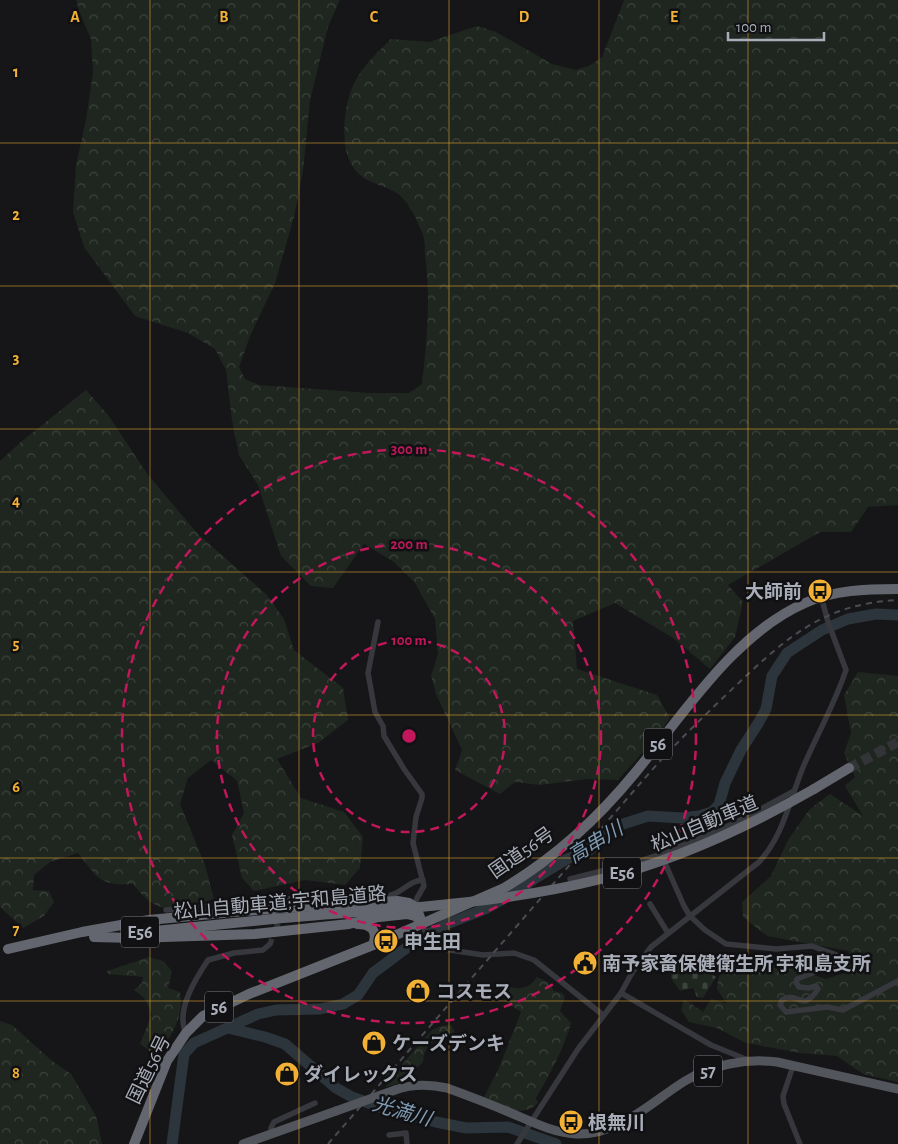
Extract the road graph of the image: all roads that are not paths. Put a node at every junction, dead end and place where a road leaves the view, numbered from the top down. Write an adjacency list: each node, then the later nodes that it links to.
1 (898, 589): 2 (highway, 国道56号 / 56)
2 (821, 596): 5 (street); 14 (highway, 国道56号 / 56)
3 (378, 622): 8 (street)
4 (849, 768): 10 (highway, 松山自動車道 / E56, bridge)
5 (794, 791): 6 (street); 12 (street)
6 (662, 854): 7 (street); 12 (street)
7 (570, 879)
8 (423, 880): 10 (street); 11 (street)
9 (650, 904): 15 (street)
10 (414, 909): 13 (highway); 14 (highway); 16 (highway, 松山自動車道;宇和島道路 / E56, bridge); 19 (highway)
11 (166, 910)
12 (690, 916): 15 (street); 20 (street)
13 (349, 924): 16 (highway); 18 (highway)
14 (424, 926): 18 (highway, 国道56号 / 56); 22 (street)
15 (668, 934): 21 (street)
16 (94, 937): 19 (highway, 松山自動車道;宇和島道路 / E56)
17 (270, 944): 23 (street)
18 (373, 945): 23 (highway, 国道56号 / 56)
19 (4, 950)
20 (898, 981)
21 (621, 993): 22 (street); 24 (street)
22 (603, 1015): 28 (street)
23 (186, 1033): 31 (highway, 国道56号 / 56)
24 (750, 1061): 25 (main road, 57); 28 (main road, 57)
25 (793, 1066): 26 (main road, 57); 35 (street)
26 (898, 1089)
27 (315, 1104): 29 (street)
28 (529, 1125): 29 (main road, 57, bridge); 34 (street)
29 (271, 1134): 32 (main road, 57)
30 (389, 1135): 33 (street)
31 (134, 1144)
32 (243, 1144)
33 (408, 1144)
34 (517, 1144)
35 (800, 1144)

